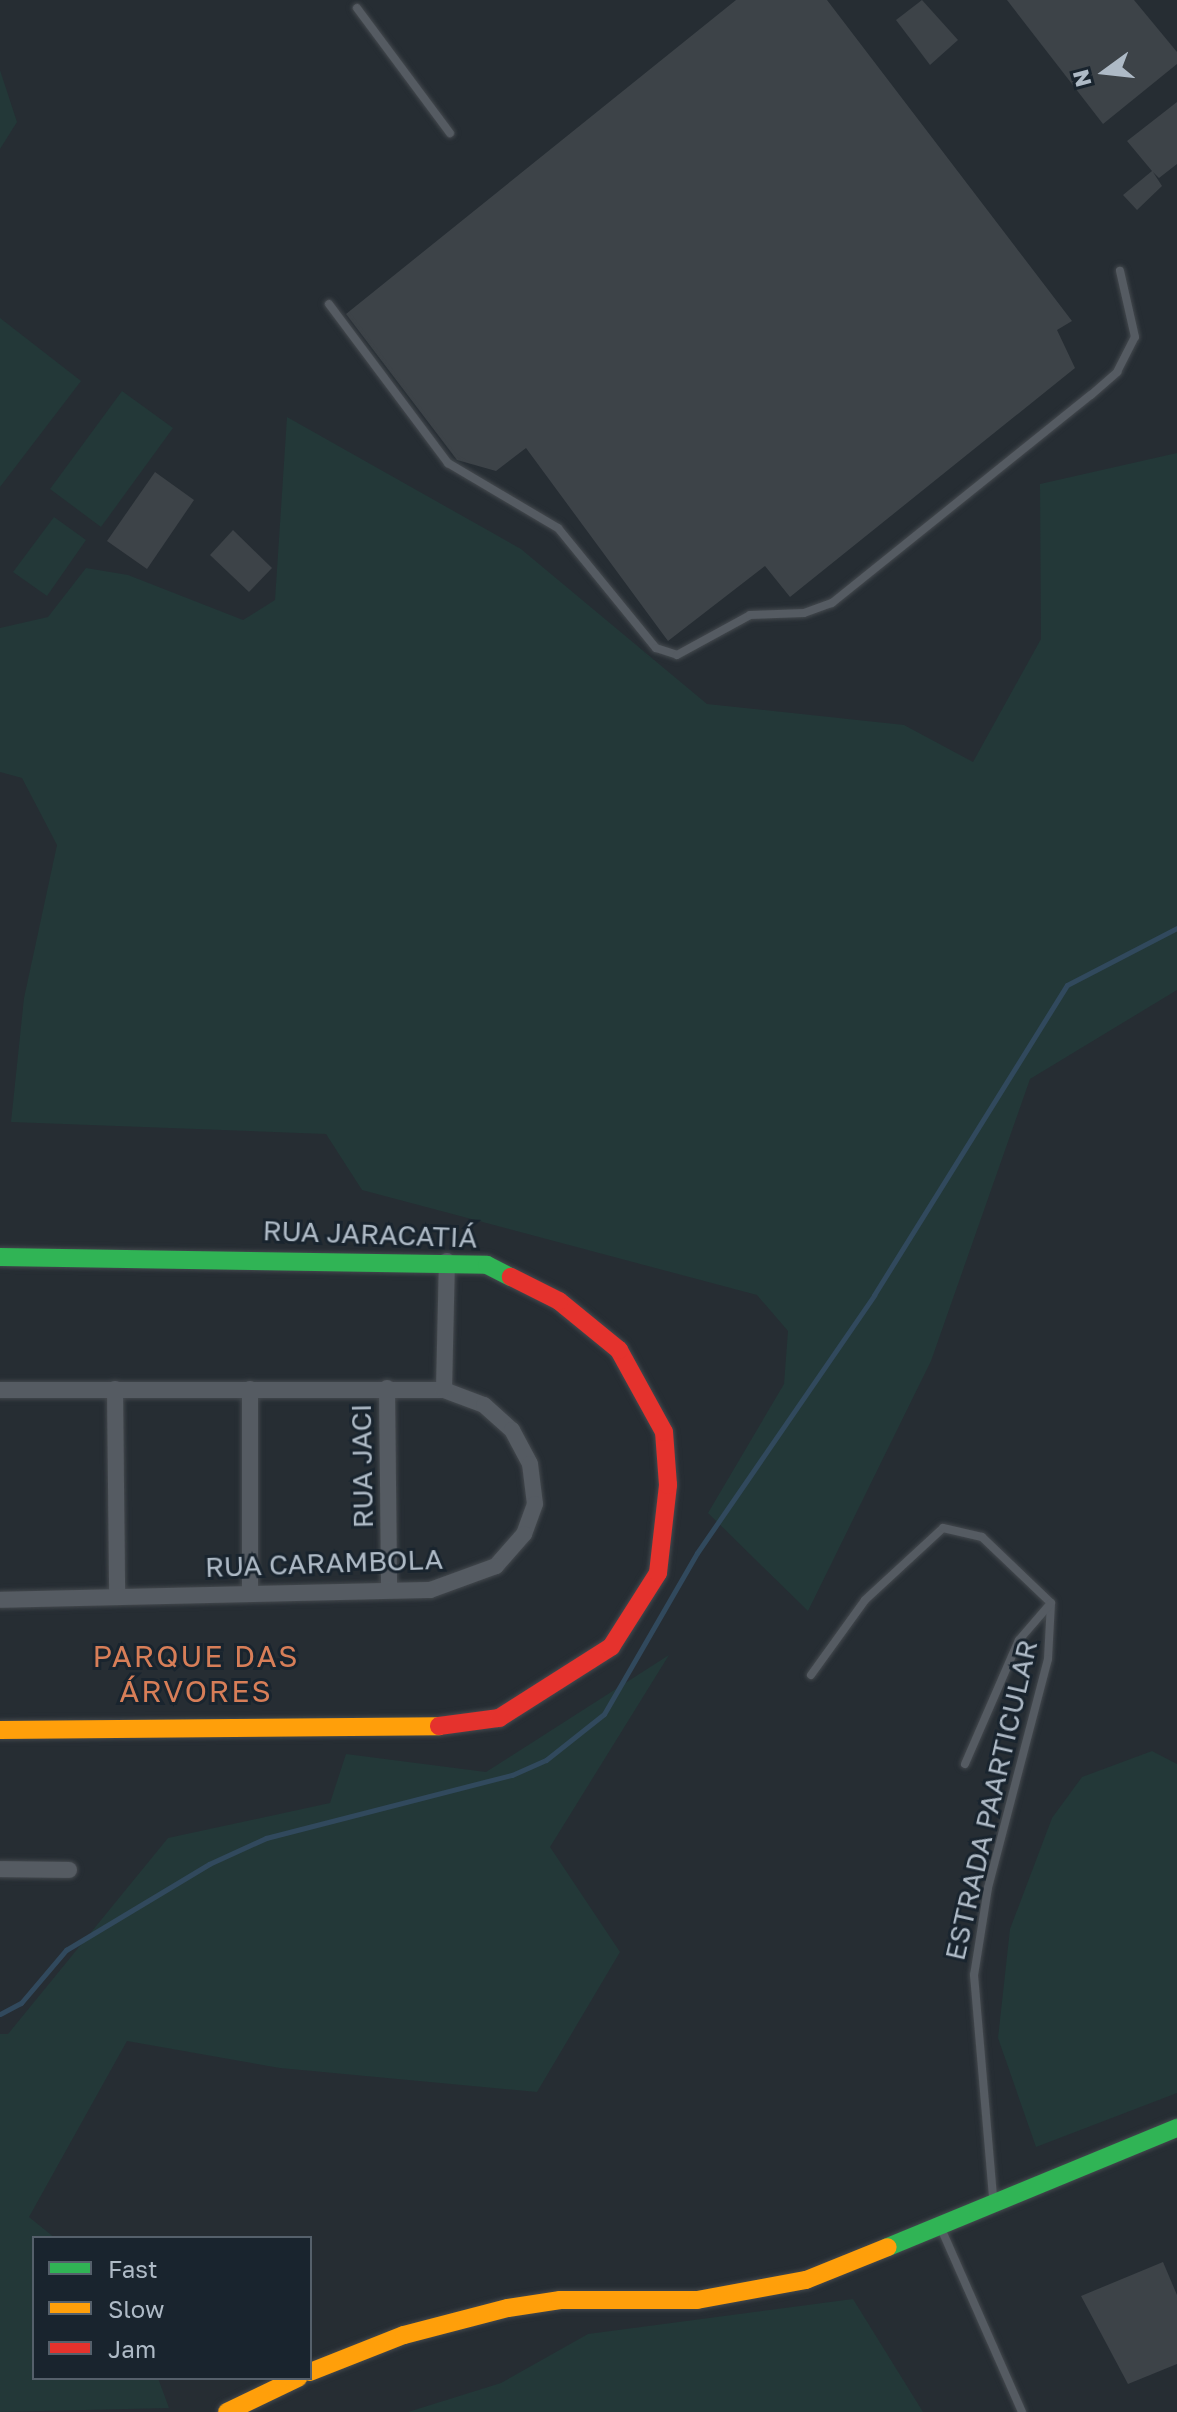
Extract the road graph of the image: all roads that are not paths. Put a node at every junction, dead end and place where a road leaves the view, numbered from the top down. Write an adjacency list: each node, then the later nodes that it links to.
1 (357, 8): 2 (lane)
2 (450, 133)
3 (1120, 271): 4 (lane)
4 (329, 304)
5 (0, 1257): 6 (street, RUA JARACATIÁ)
6 (447, 1261): 11 (street); 18 (street, RUA JARACATIÁ)
7 (387, 1388): 9 (street, RUA CARAMBOLA); 11 (street, RUA CARAMBOLA); 12 (street, RUA JACI)
8 (115, 1389): 9 (street, RUA CARAMBOLA); 10 (street, RUA CARAMBOLA); 14 (street)
9 (250, 1389): 13 (street)
10 (0, 1390)
11 (444, 1390): 12 (street, RUA CARAMBOLA)
12 (389, 1590): 13 (street, RUA CARAMBOLA)
13 (250, 1592): 14 (street, RUA CARAMBOLA)
14 (117, 1596): 15 (street, RUA CARAMBOLA)
15 (0, 1600)
16 (1051, 1603): 17 (lane, ESTRADA PAARTICULAR); 19 (lane); 23 (lane, ESTRADA PAARTICULAR)
17 (811, 1675)
18 (0, 1730)
19 (965, 1764)
20 (0, 1869): 21 (street)
21 (69, 1870)
22 (1177, 2128): 23 (street)
23 (993, 2198): 24 (street)
24 (938, 2221): 25 (street); 28 (lane)
25 (312, 2371)
26 (294, 2380): 27 (street)
27 (227, 2412)
28 (1022, 2412)

